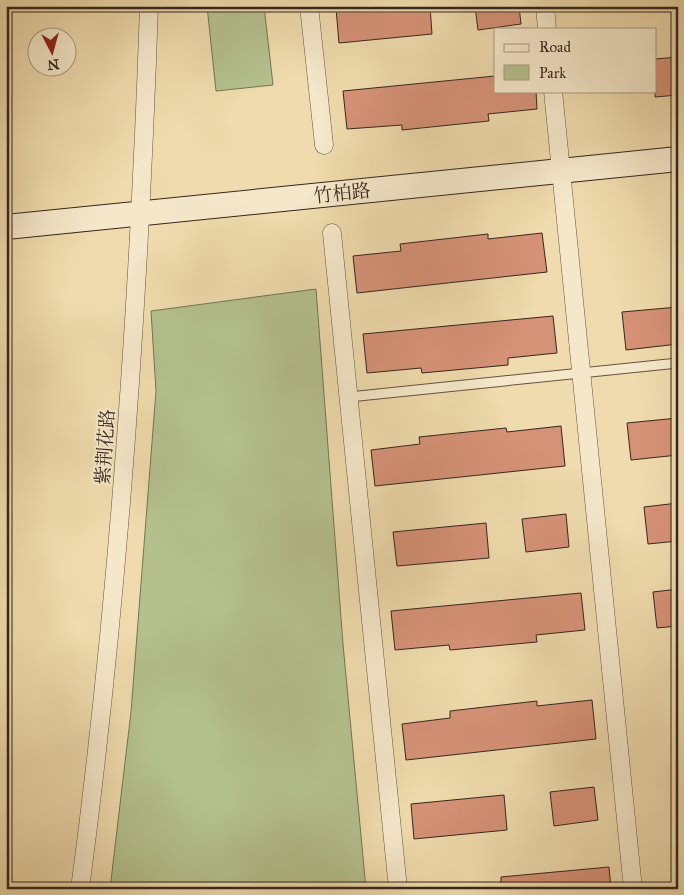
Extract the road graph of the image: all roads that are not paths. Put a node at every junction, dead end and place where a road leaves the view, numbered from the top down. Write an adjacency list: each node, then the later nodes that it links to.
1 (149, 6): 9 (street, 紫荆花路)
2 (310, 6): 6 (street)
3 (545, 6): 4 (street)
4 (547, 28)
5 (553, 92): 8 (street)
6 (324, 145)
7 (678, 159): 8 (street, 竹柏路)
8 (561, 170): 9 (street, 竹柏路); 13 (street)
9 (142, 213): 10 (street, 竹柏路); 15 (street, 紫荆花路)
10 (6, 227)
11 (332, 233): 14 (street)
12 (678, 363): 13 (lane)
13 (581, 372): 14 (lane); 17 (street)
14 (349, 397): 16 (street)
15 (80, 889)
16 (398, 889)
17 (633, 889)

